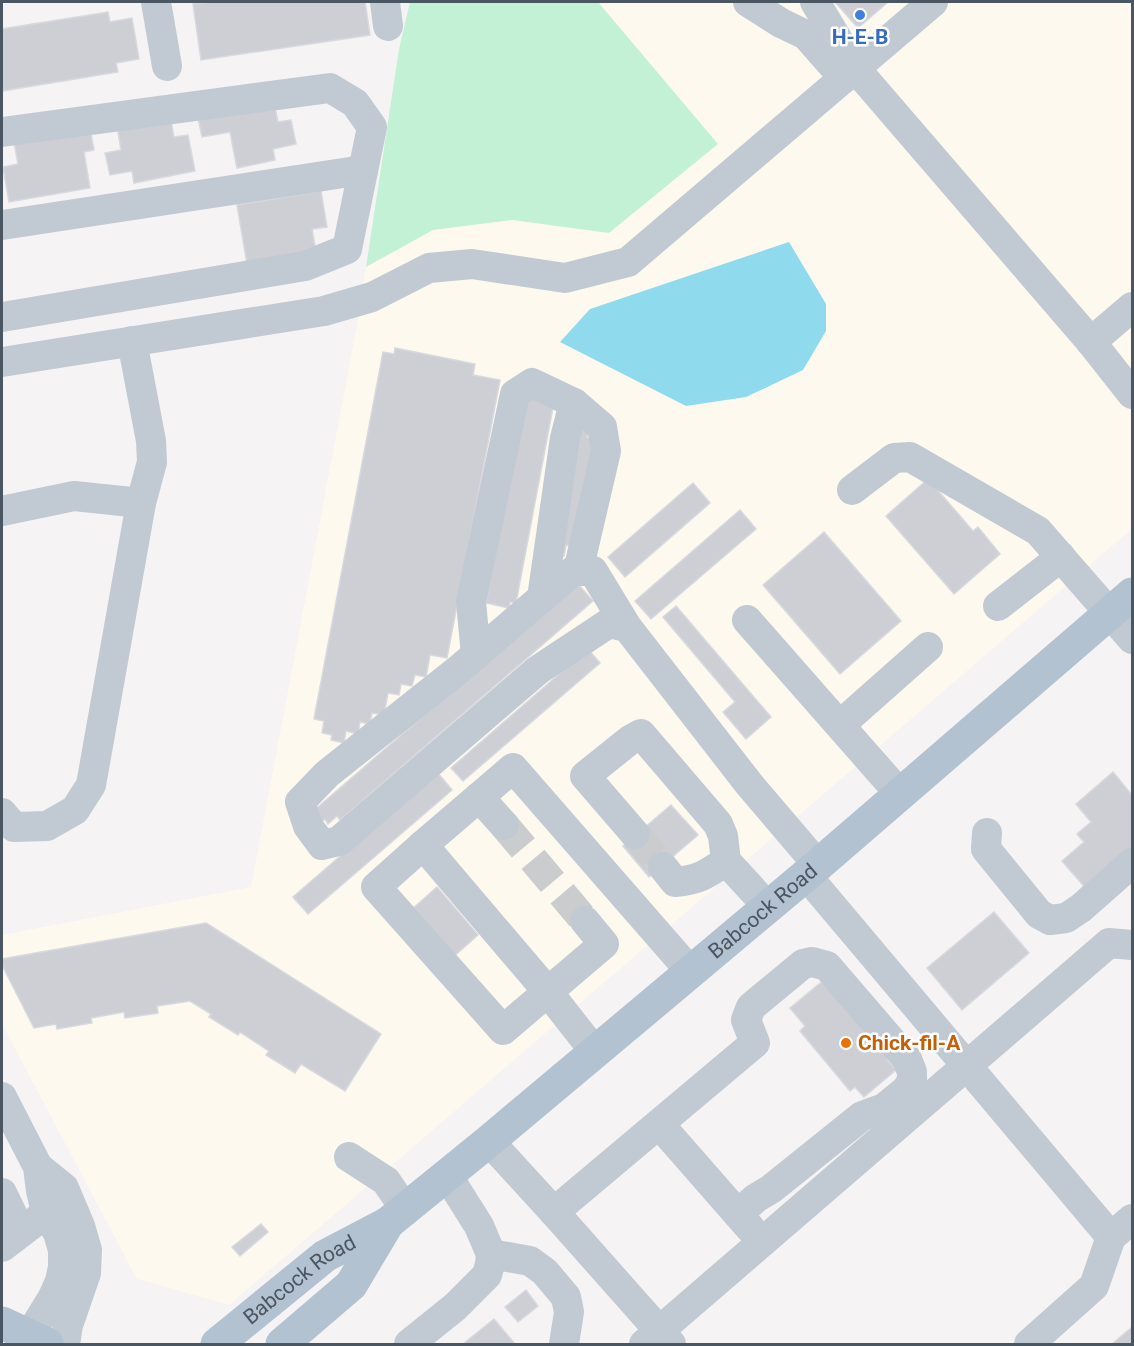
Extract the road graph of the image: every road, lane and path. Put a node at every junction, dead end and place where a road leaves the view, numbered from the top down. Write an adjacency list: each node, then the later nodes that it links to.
1 (156, 2): 5 (street)
2 (748, 2): 6 (street)
3 (815, 2): 6 (street)
4 (933, 2): 6 (street)
5 (167, 66)
6 (850, 73): 12 (street); 13 (street)
7 (2, 132): 8 (street)
8 (363, 170): 9 (street); 11 (street)
9 (2, 225)
10 (1132, 307): 13 (street)
11 (2, 317)
12 (132, 341): 14 (street); 18 (street)
13 (1091, 342): 15 (street)
14 (2, 362)
15 (1132, 394)
16 (574, 403): 21 (street); 22 (street); 29 (street)
17 (852, 490): 20 (street)
18 (141, 503): 19 (street); 33 (street)
19 (2, 511)
20 (1061, 556): 23 (street); 24 (street)
21 (578, 571): 22 (street); 26 (street)
22 (542, 598): 29 (street)
23 (1121, 603): 27 (street); 31 (main road, Babcock Road)
24 (998, 606)
25 (747, 620): 30 (street)
26 (627, 627): 29 (street); 41 (street)
27 (1132, 639)
28 (928, 646): 30 (street)
29 (476, 655)
30 (840, 725): 31 (street)
31 (900, 794): 41 (main road, Babcock Road)
32 (479, 798): 34 (street); 37 (street); 45 (street)
33 (2, 813)
34 (504, 825)
35 (987, 833): 39 (street)
36 (635, 834): 38 (street)
37 (423, 845): 46 (street); 46 (street)
38 (726, 861): 40 (street); 42 (street)
39 (1132, 863)
40 (663, 867)
41 (812, 870): 42 (main road, Babcock Road); 48 (street)
42 (768, 907): 45 (main road, Babcock Road)
43 (585, 921): 46 (street)
44 (1132, 945): 48 (street)
45 (691, 972): 47 (main road, Babcock Road)
46 (548, 992): 47 (street)
47 (595, 1052): 51 (main road, Babcock Road)
48 (966, 1065): 60 (street); 62 (street)
49 (2, 1097): 53 (street)
50 (659, 1124): 57 (street); 58 (street); 58 (street)
51 (489, 1141): 54 (main road, Babcock Road); 57 (street)
52 (349, 1157): 59 (street)
53 (38, 1167): 56 (street); 67 (street)
54 (447, 1175): 59 (main road, Babcock Road); 63 (street)
55 (2, 1193): 61 (street)
56 (46, 1211): 61 (street); 65 (street)
57 (554, 1212): 66 (street)
58 (738, 1214): 62 (street)
59 (397, 1216): 64 (main road, Babcock Road); 68 (main road, Babcock Road)
60 (1122, 1228): 73 (street)
61 (11, 1239)
62 (762, 1242): 66 (street)
63 (491, 1254): 71 (street); 72 (street)
64 (324, 1309): 69 (main road, Babcock Road); 70 (main road)
65 (26, 1334)
66 (658, 1340)
67 (65, 1344)
68 (217, 1344)
69 (282, 1344)
70 (316, 1344)
71 (409, 1344)
72 (564, 1344)
73 (1029, 1344)

